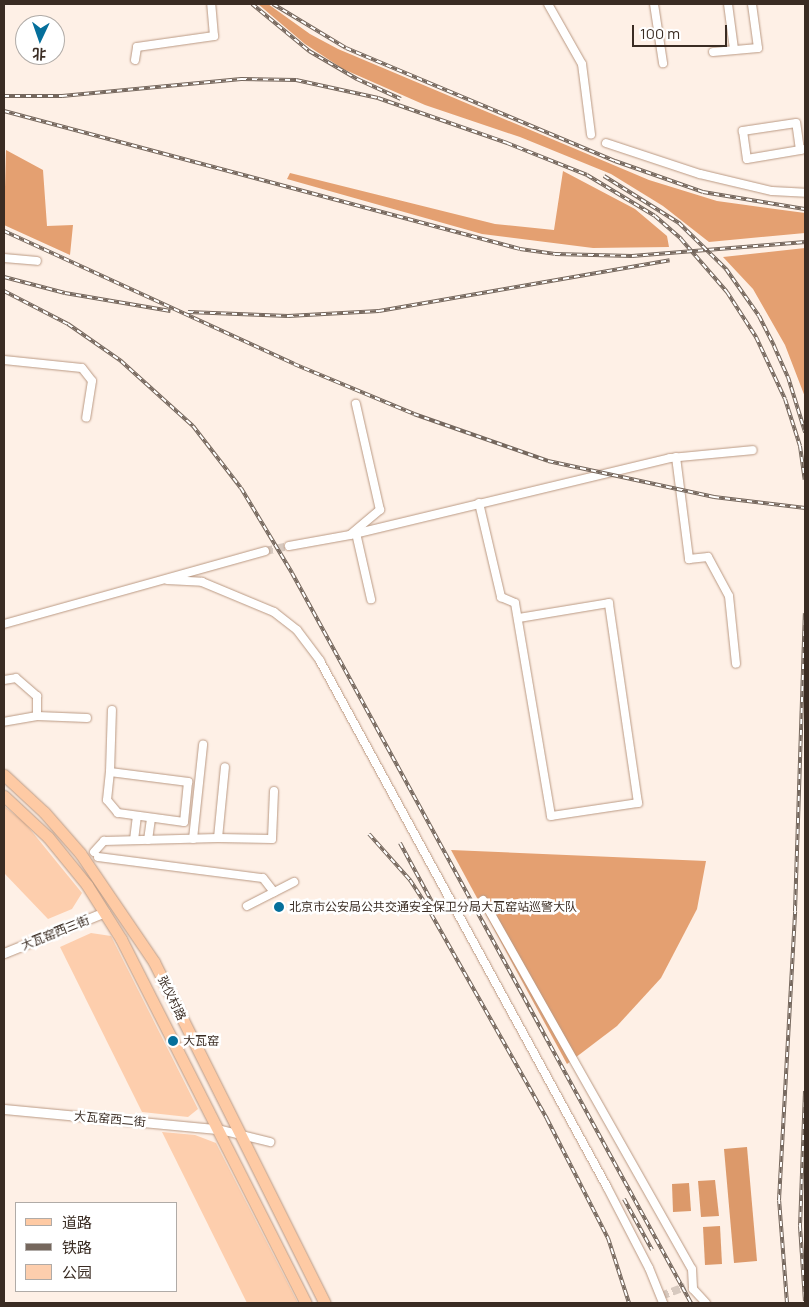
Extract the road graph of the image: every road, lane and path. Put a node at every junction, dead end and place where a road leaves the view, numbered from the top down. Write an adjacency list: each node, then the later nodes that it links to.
1 (211, 4): 8 (street)
2 (548, 4): 10 (street)
3 (654, 4): 9 (street)
4 (728, 4): 6 (street)
5 (752, 4): 6 (street)
6 (734, 50): 7 (street)
7 (713, 52)
8 (135, 60)
9 (663, 63)
10 (591, 134)
11 (606, 143): 13 (street)
12 (803, 150): 12 (street)
13 (805, 193)
14 (4, 258): 15 (street)
15 (37, 261)
16 (4, 360): 18 (street)
17 (356, 404): 22 (street)
18 (86, 418)
19 (752, 450): 20 (street)
20 (676, 457): 21 (street); 29 (street)
21 (479, 503): 22 (street); 27 (street)
22 (353, 534): 23 (street); 26 (street)
23 (289, 546)
24 (266, 551): 25 (street)
25 (167, 580): 28 (street); 59 (street)
26 (371, 599)
27 (518, 618): 27 (street)
28 (4, 624)
29 (736, 664)
30 (4, 680): 32 (street)
31 (112, 710): 37 (street)
32 (37, 716): 33 (street); 34 (street)
33 (87, 718)
34 (4, 722)
35 (203, 746): 44 (street)
36 (225, 766): 43 (street)
37 (110, 772): 41 (street); 42 (street)
38 (4, 775): 55 (main road, 张仪村路)
39 (274, 791): 43 (street)
40 (4, 796): 51 (main road, 张仪村路)
41 (137, 816): 42 (street); 45 (street)
42 (151, 818): 46 (street)
43 (218, 838): 44 (street)
44 (193, 839): 46 (street)
45 (134, 840): 46 (street); 48 (street)
46 (148, 840)
47 (294, 882): 48 (street)
48 (274, 892): 50 (street)
49 (483, 900): 60 (street)
50 (247, 906)
51 (105, 912): 52 (street, 大瓦窑西三街); 54 (main road, 张仪村路)
52 (4, 953)
53 (4, 1109): 54 (street, 大瓦窑西二街)
54 (217, 1129): 55 (street); 57 (main road, 张仪村路)
55 (241, 1136): 56 (street); 58 (main road, 张仪村路)
56 (270, 1142)
57 (306, 1303)
58 (325, 1303)
59 (663, 1303)
60 (706, 1303)

